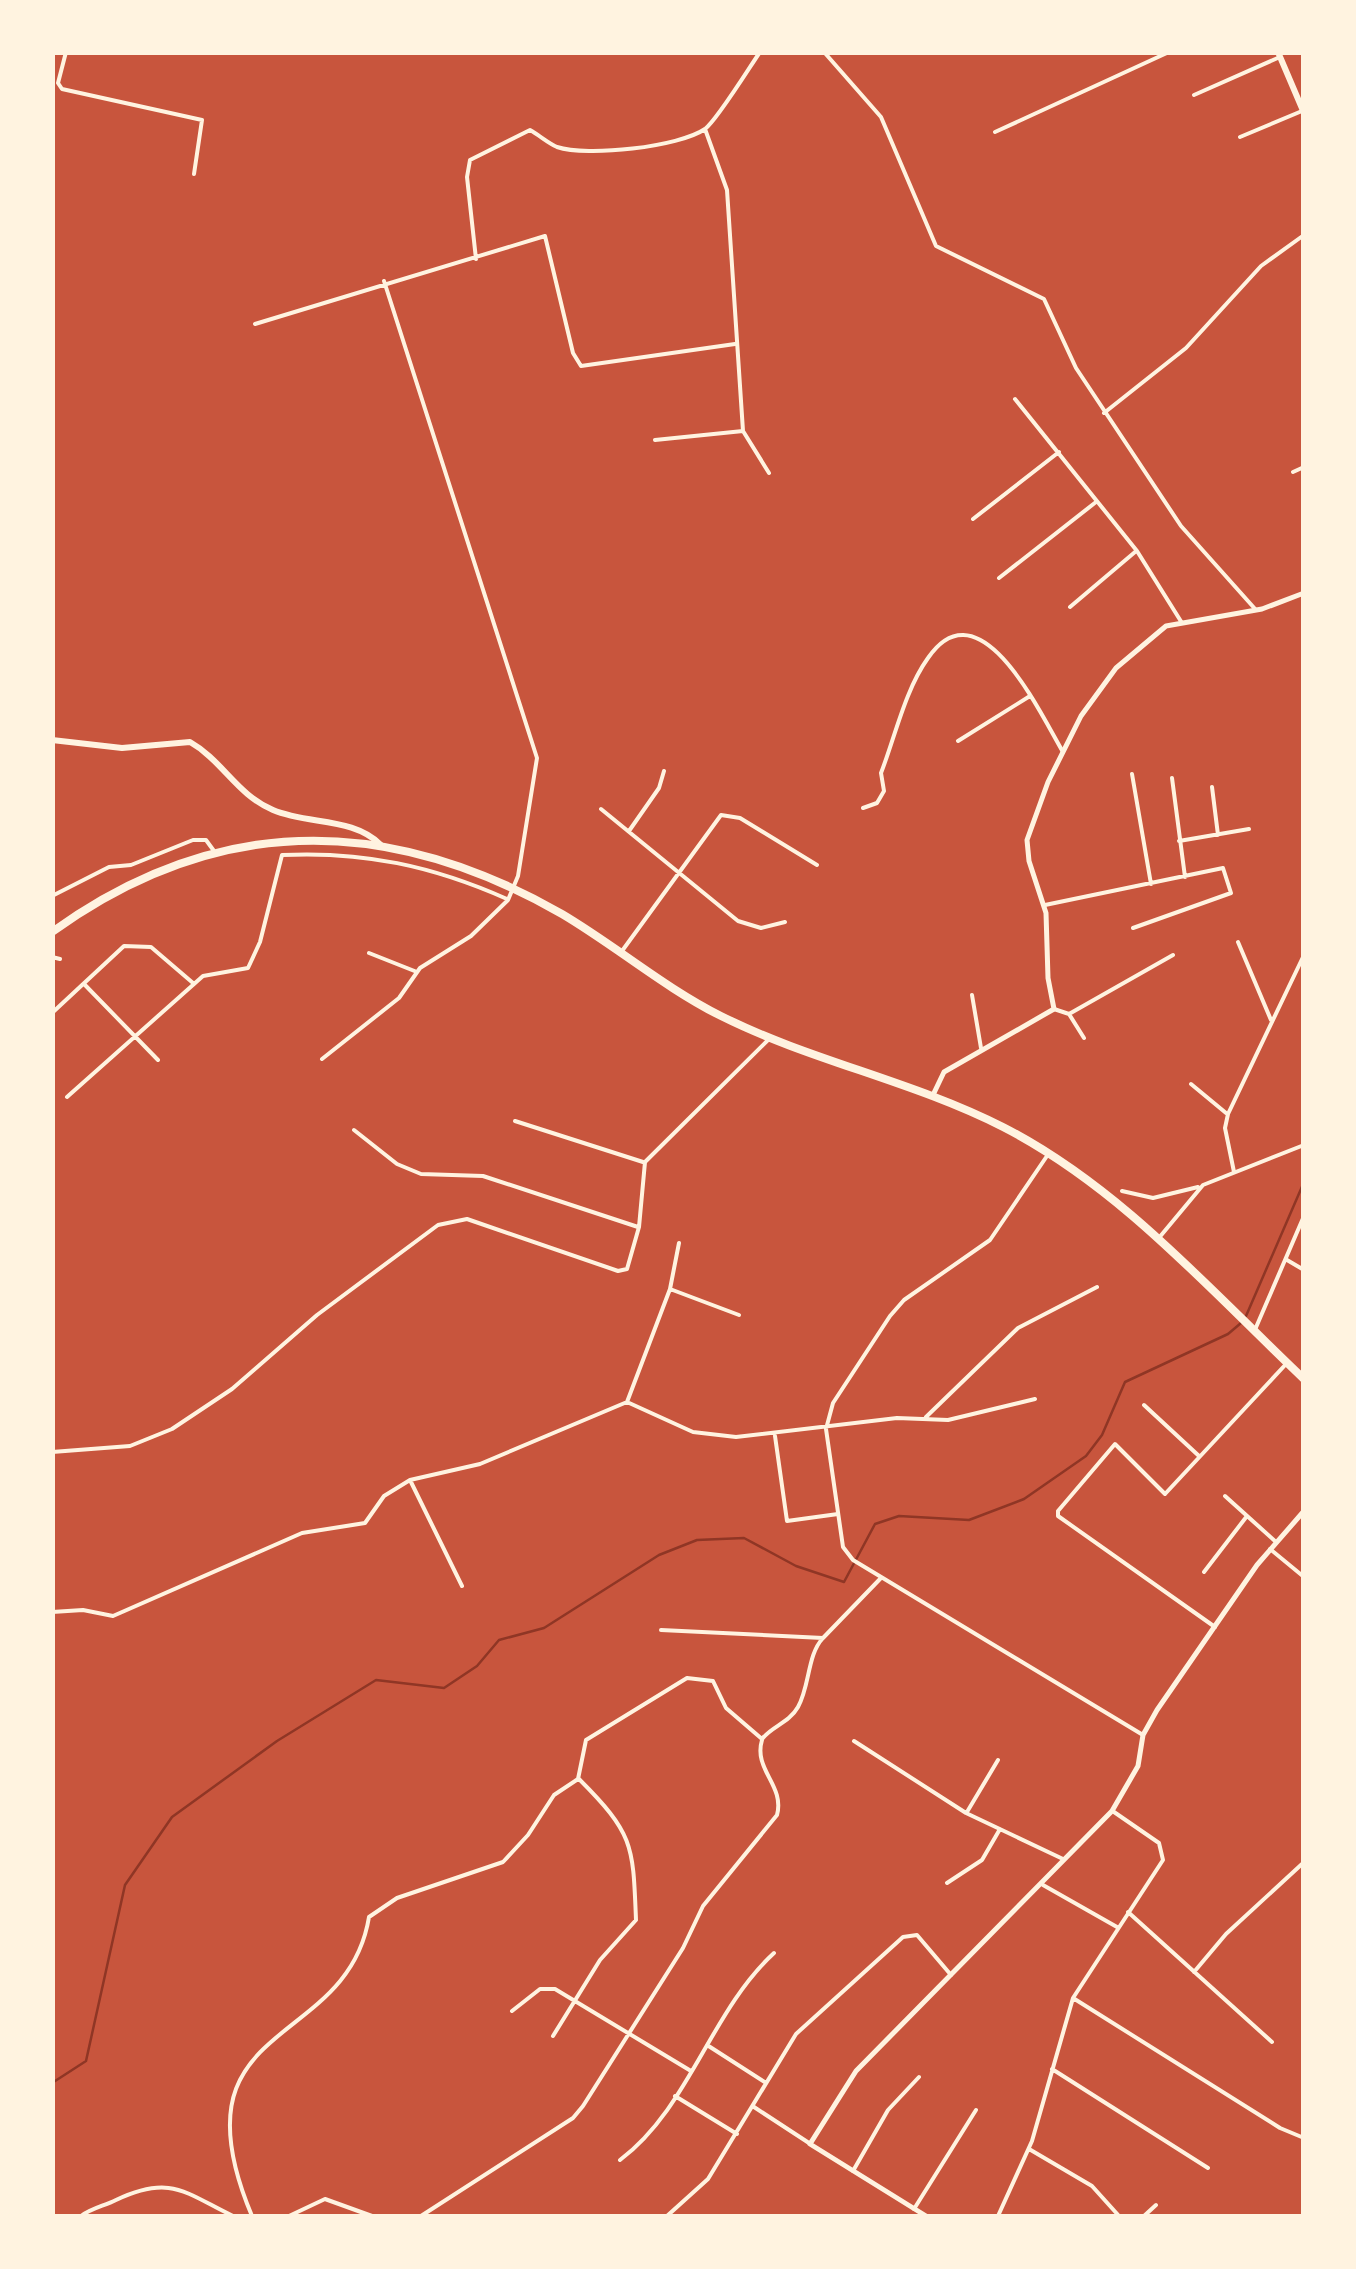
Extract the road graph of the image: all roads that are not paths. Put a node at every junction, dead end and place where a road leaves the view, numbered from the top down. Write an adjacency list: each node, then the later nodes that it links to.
1 (66, 52): 11 (street)
2 (760, 52): 8 (street)
3 (824, 52): 18 (street)
4 (1169, 52): 9 (street)
5 (1279, 55): 6 (street); 7 (main road)
6 (1194, 95)
7 (1303, 112): 10 (street)
8 (705, 129): 13 (street); 16 (street)
9 (994, 132)
10 (1240, 138)
11 (194, 174)
12 (1304, 234): 18 (street)
13 (476, 259): 14 (street); 16 (street)
14 (384, 281): 15 (street); 53 (street)
15 (255, 324)
16 (734, 344): 19 (street)
17 (1016, 400): 21 (street)
18 (1104, 412): 31 (street)
19 (743, 431): 20 (street); 23 (street)
20 (655, 440)
21 (1060, 452): 25 (street); 26 (street)
22 (1304, 467): 24 (street)
23 (769, 472)
24 (1293, 472)
25 (1096, 502): 27 (street); 28 (street)
26 (973, 519)
27 (1137, 550): 30 (street); 32 (street)
28 (998, 578)
29 (1304, 593): 31 (street)
30 (1070, 608)
31 (1256, 610): 32 (street)
32 (1182, 623): 36 (street)
33 (1030, 696): 35 (street); 36 (street); 41 (street)
34 (52, 740): 47 (main road)
35 (958, 740)
36 (1063, 752): 56 (street)
37 (664, 771): 44 (street)
38 (1132, 774): 52 (street)
39 (1172, 778): 46 (street)
40 (1212, 787): 45 (street)
41 (863, 808)
42 (601, 809): 44 (street)
43 (1249, 829): 45 (street)
44 (628, 831): 50 (street)
45 (1218, 835): 46 (street)
46 (1179, 840): 51 (street)
47 (381, 845): 48 (main road); 53 (main road)
48 (214, 851): 54 (street); 59 (main road)
49 (817, 865): 50 (street)
50 (678, 873): 57 (street); 61 (street)
51 (1185, 877): 52 (street); 58 (street)
52 (1151, 884): 56 (street)
53 (514, 888): 55 (street); 61 (main road)
54 (52, 896)
55 (508, 900): 67 (street); 68 (street)
56 (1044, 905): 71 (street)
57 (786, 922)
58 (1133, 928)
59 (52, 932)
60 (1238, 942): 74 (street)
61 (622, 951): 76 (main road)
62 (369, 953): 67 (street)
63 (1304, 954): 74 (street)
64 (1173, 955): 73 (street)
65 (52, 957): 66 (street)
66 (60, 959)
67 (417, 972): 79 (street)
68 (193, 984): 69 (street); 75 (street)
69 (84, 985): 72 (street); 75 (street)
70 (972, 995): 78 (street)
71 (1054, 1010): 73 (street); 78 (street)
72 (52, 1013)
73 (1069, 1014): 77 (street)
74 (1272, 1022): 84 (street)
75 (133, 1036): 80 (street); 83 (street)
76 (772, 1036): 82 (main road); 89 (street)
77 (1084, 1038)
78 (982, 1048): 82 (street)
79 (322, 1059)
80 (158, 1060)
81 (1191, 1084): 84 (street)
82 (934, 1095): 88 (main road)
83 (67, 1097)
84 (1228, 1114): 90 (street)
85 (514, 1121): 89 (street)
86 (354, 1130): 94 (street)
87 (1304, 1145): 90 (street)
88 (1049, 1153): 95 (main road); 109 (street)
89 (645, 1162): 94 (street)
90 (1234, 1172): 91 (street)
91 (1202, 1185): 92 (street); 95 (street)
92 (1122, 1191)
93 (1304, 1216): 97 (street)
94 (639, 1228): 111 (street)
95 (1158, 1239): 102 (main road)
96 (679, 1243): 100 (street)
97 (1287, 1260): 98 (street); 102 (street)
98 (1304, 1270)
99 (1097, 1287): 108 (street)
100 (670, 1289): 101 (street); 106 (street)
101 (738, 1314)
102 (1251, 1329): 103 (main road)
103 (1287, 1363): 104 (main road); 112 (street)
104 (1304, 1379)
105 (1035, 1399): 108 (street)
106 (626, 1402): 110 (street); 113 (street)
107 (1144, 1405): 112 (street)
108 (926, 1417): 109 (street)
109 (826, 1428): 110 (street); 116 (street)
110 (775, 1436): 116 (street)
111 (52, 1452)
112 (1200, 1457): 125 (street)
113 (410, 1480): 123 (street); 124 (street)
114 (1225, 1496): 117 (street)
115 (1304, 1511): 118 (street)
116 (838, 1514): 122 (street)
117 (1247, 1516): 118 (street); 120 (street)
118 (1276, 1542): 119 (street)
119 (1270, 1549): 121 (street); 125 (street)
120 (1204, 1572)
121 (1304, 1577)
122 (882, 1578): 127 (street); 128 (street)
123 (462, 1586)
124 (52, 1612)
125 (1216, 1627): 128 (street)
126 (660, 1630): 127 (street)
127 (822, 1638): 129 (street)
128 (1143, 1735): 133 (street)
129 (762, 1739): 132 (street); 148 (street)
130 (854, 1741): 134 (street)
131 (998, 1760): 134 (street)
132 (578, 1778): 146 (street); 170 (street)
133 (1112, 1811): 136 (street); 140 (street)
134 (966, 1814): 135 (street)
135 (1000, 1829): 136 (street); 138 (street)
136 (1066, 1861): 139 (street)
137 (1302, 1864): 143 (street)
138 (947, 1883)
139 (1043, 1885): 141 (street); 144 (street)
140 (1128, 1912): 141 (street); 143 (street)
141 (1118, 1928): 145 (street)
142 (774, 1953): 151 (street)
143 (1194, 1972): 150 (street)
144 (950, 1975): 155 (street); 161 (street)
145 (1073, 1998): 152 (street); 160 (street)
146 (575, 2000): 147 (street); 148 (street); 149 (street)
147 (512, 2010)
148 (630, 2032): 153 (street); 173 (street)
149 (553, 2036)
150 (1272, 2042)
151 (707, 2045): 153 (street); 155 (street)
152 (1052, 2069): 162 (street); 164 (street)
153 (691, 2071): 156 (street)
154 (920, 2077): 165 (street)
155 (768, 2084): 157 (street)
156 (675, 2096): 159 (street); 163 (street)
157 (754, 2108): 159 (street); 161 (street)
158 (976, 2110): 167 (street)
159 (737, 2134): 174 (street)
160 (1304, 2138)
161 (810, 2144): 165 (street)
162 (1029, 2149): 176 (street); 177 (street)
163 (620, 2160)
164 (1208, 2168)
165 (854, 2171): 167 (street)
166 (1156, 2204): 178 (street)
167 (914, 2209): 175 (street)
168 (81, 2216): 169 (street)
169 (232, 2216)
170 (252, 2216)
171 (289, 2216): 172 (street)
172 (372, 2216)
173 (421, 2216)
174 (666, 2216)
175 (926, 2216)
176 (998, 2216)
177 (1119, 2216)
178 (1144, 2216)

